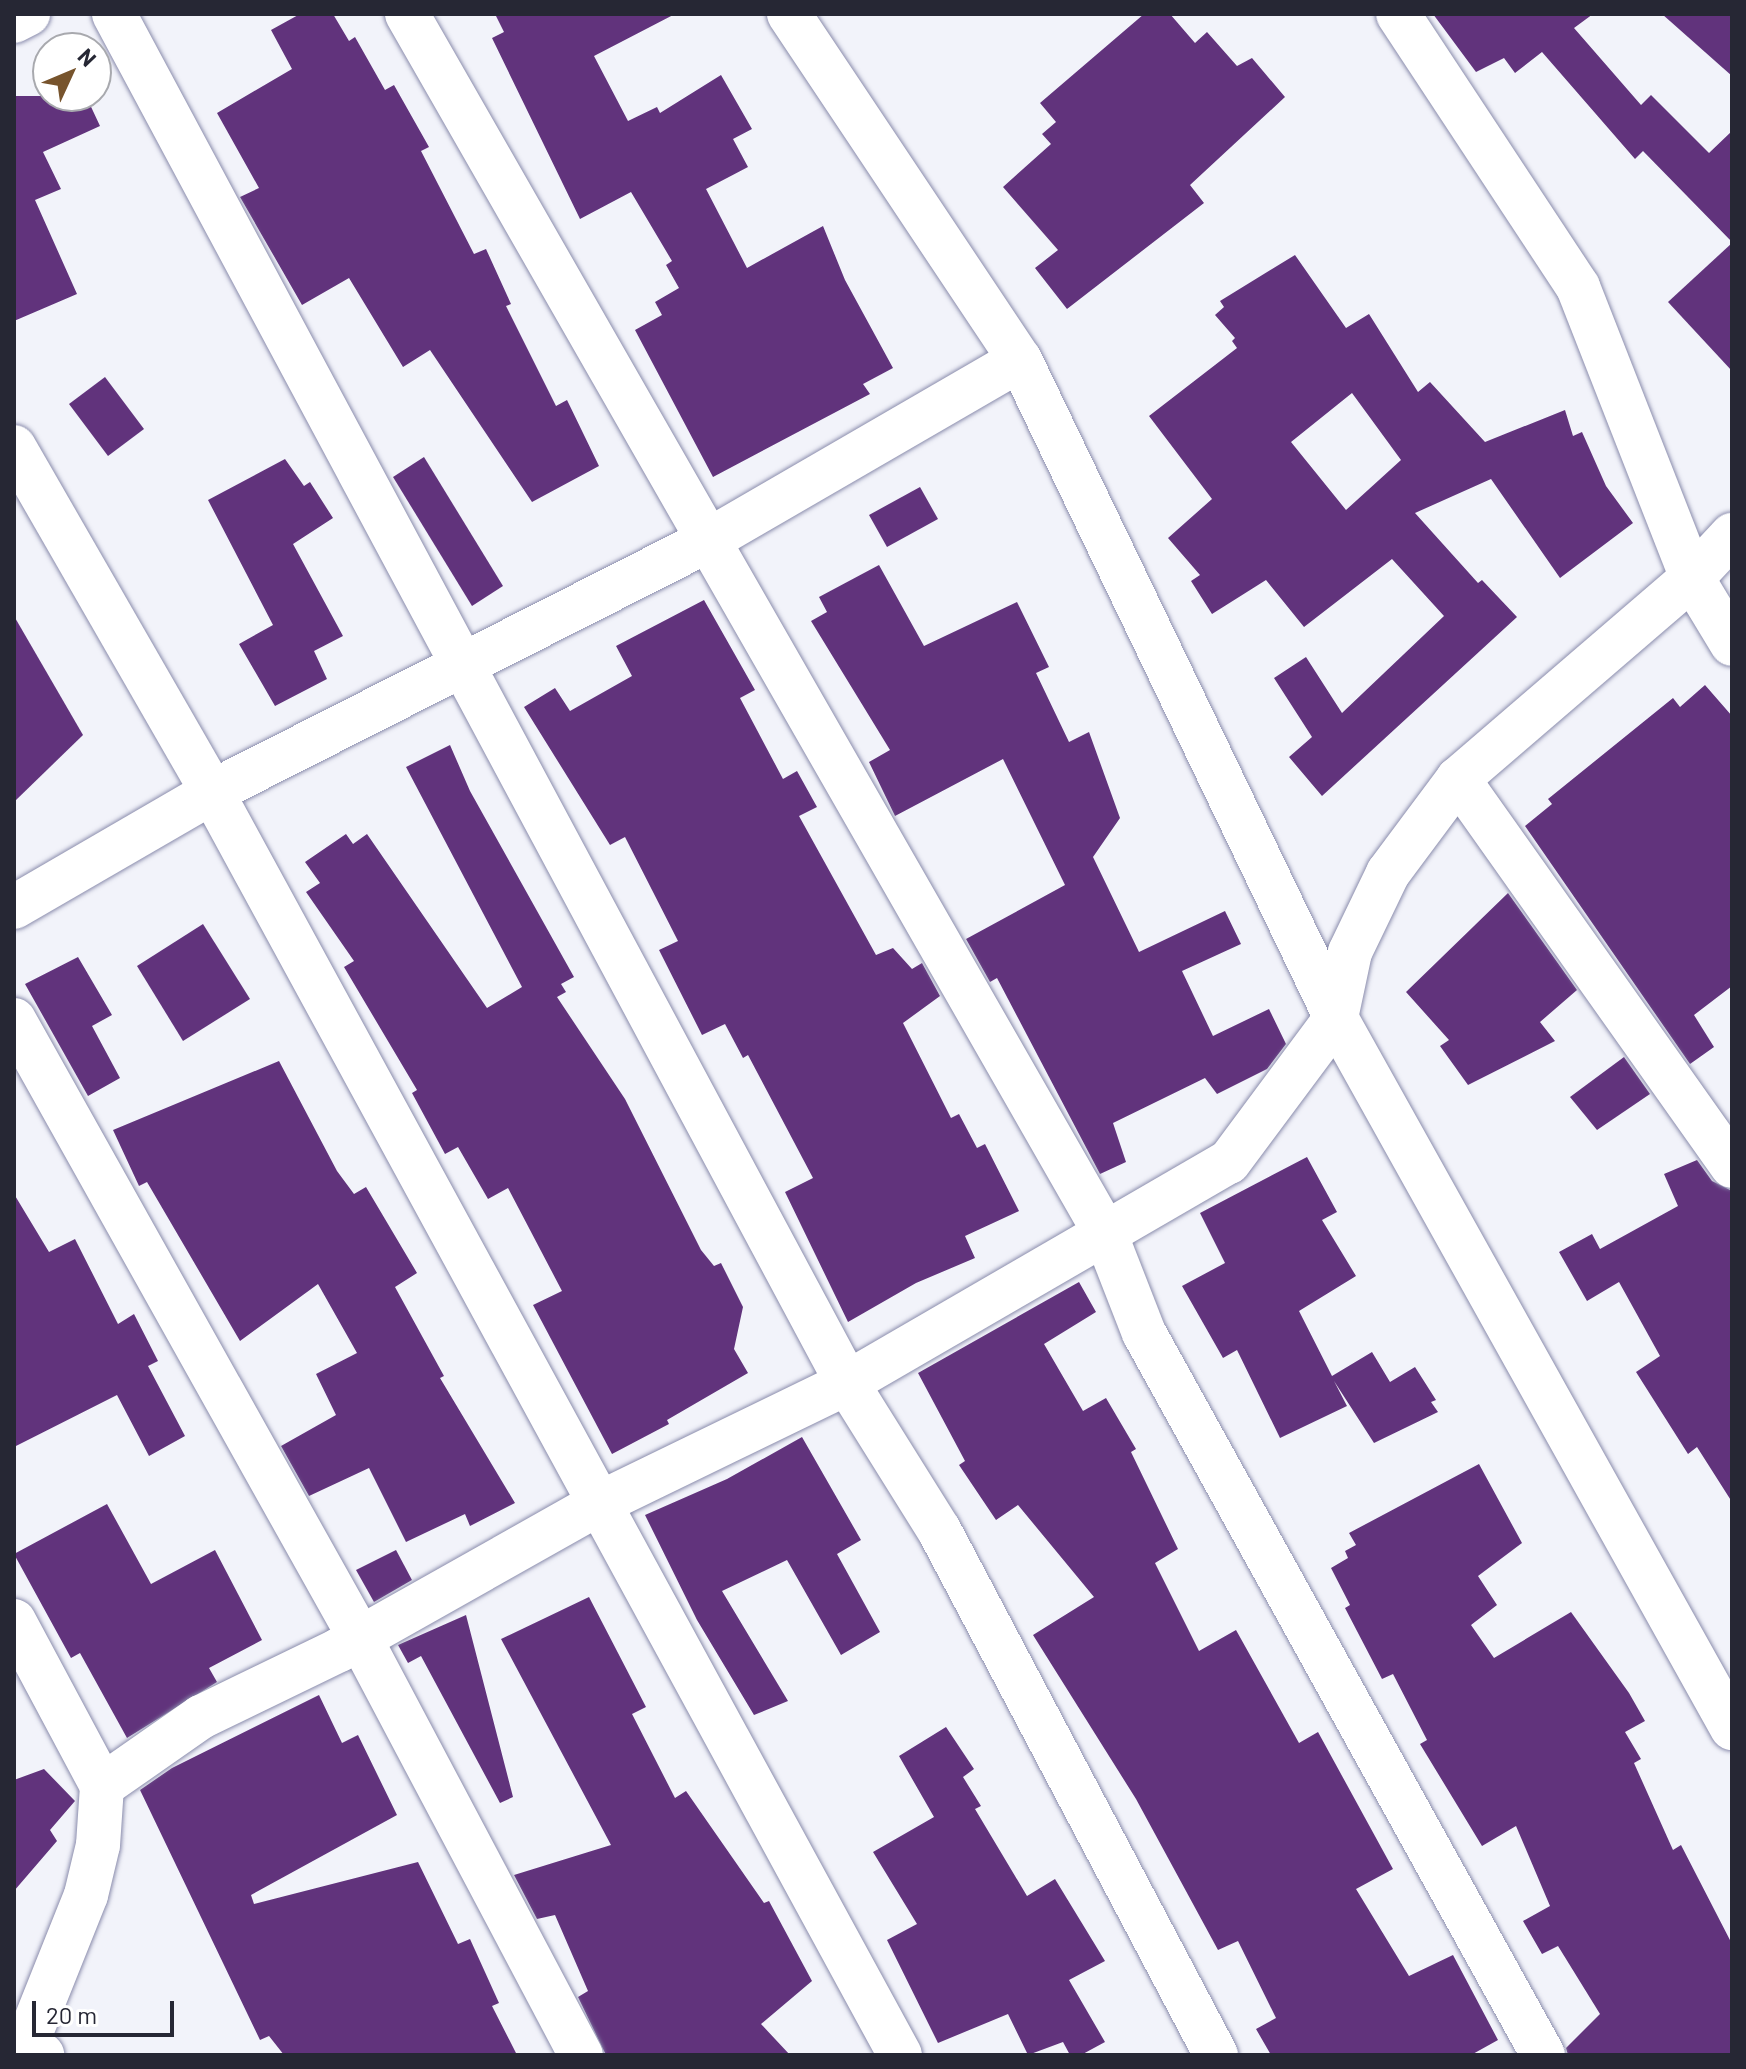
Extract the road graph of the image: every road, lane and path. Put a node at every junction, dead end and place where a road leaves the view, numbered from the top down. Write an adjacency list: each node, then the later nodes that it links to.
1 (28, 14): 6 (street)
2 (114, 14): 13 (street)
3 (407, 14): 10 (street)
4 (789, 14): 7 (street)
5 (1398, 14): 11 (street)
6 (14, 21)
7 (1020, 360): 10 (street); 17 (street)
8 (14, 447): 15 (street)
9 (1732, 535): 11 (street)
10 (709, 540): 13 (street); 20 (street)
11 (1692, 578): 12 (street); 14 (street)
12 (1732, 644)
13 (462, 666): 15 (street); 21 (street)
14 (1458, 779): 17 (street); 19 (street)
15 (212, 792): 16 (street); 22 (street)
16 (14, 907)
17 (1336, 1018): 20 (street); 25 (street)
18 (14, 1020): 24 (street)
19 (1732, 1166)
20 (1105, 1233): 21 (street); 31 (street)
21 (847, 1383): 22 (street); 30 (street)
22 (598, 1504): 24 (street); 29 (street)
23 (14, 1621): 26 (street)
24 (360, 1638): 26 (street); 28 (street)
25 (1732, 1728)
26 (102, 1786): 27 (street)
27 (26, 2050)
28 (581, 2055)
29 (900, 2055)
30 (1216, 2055)
31 (1543, 2055)

